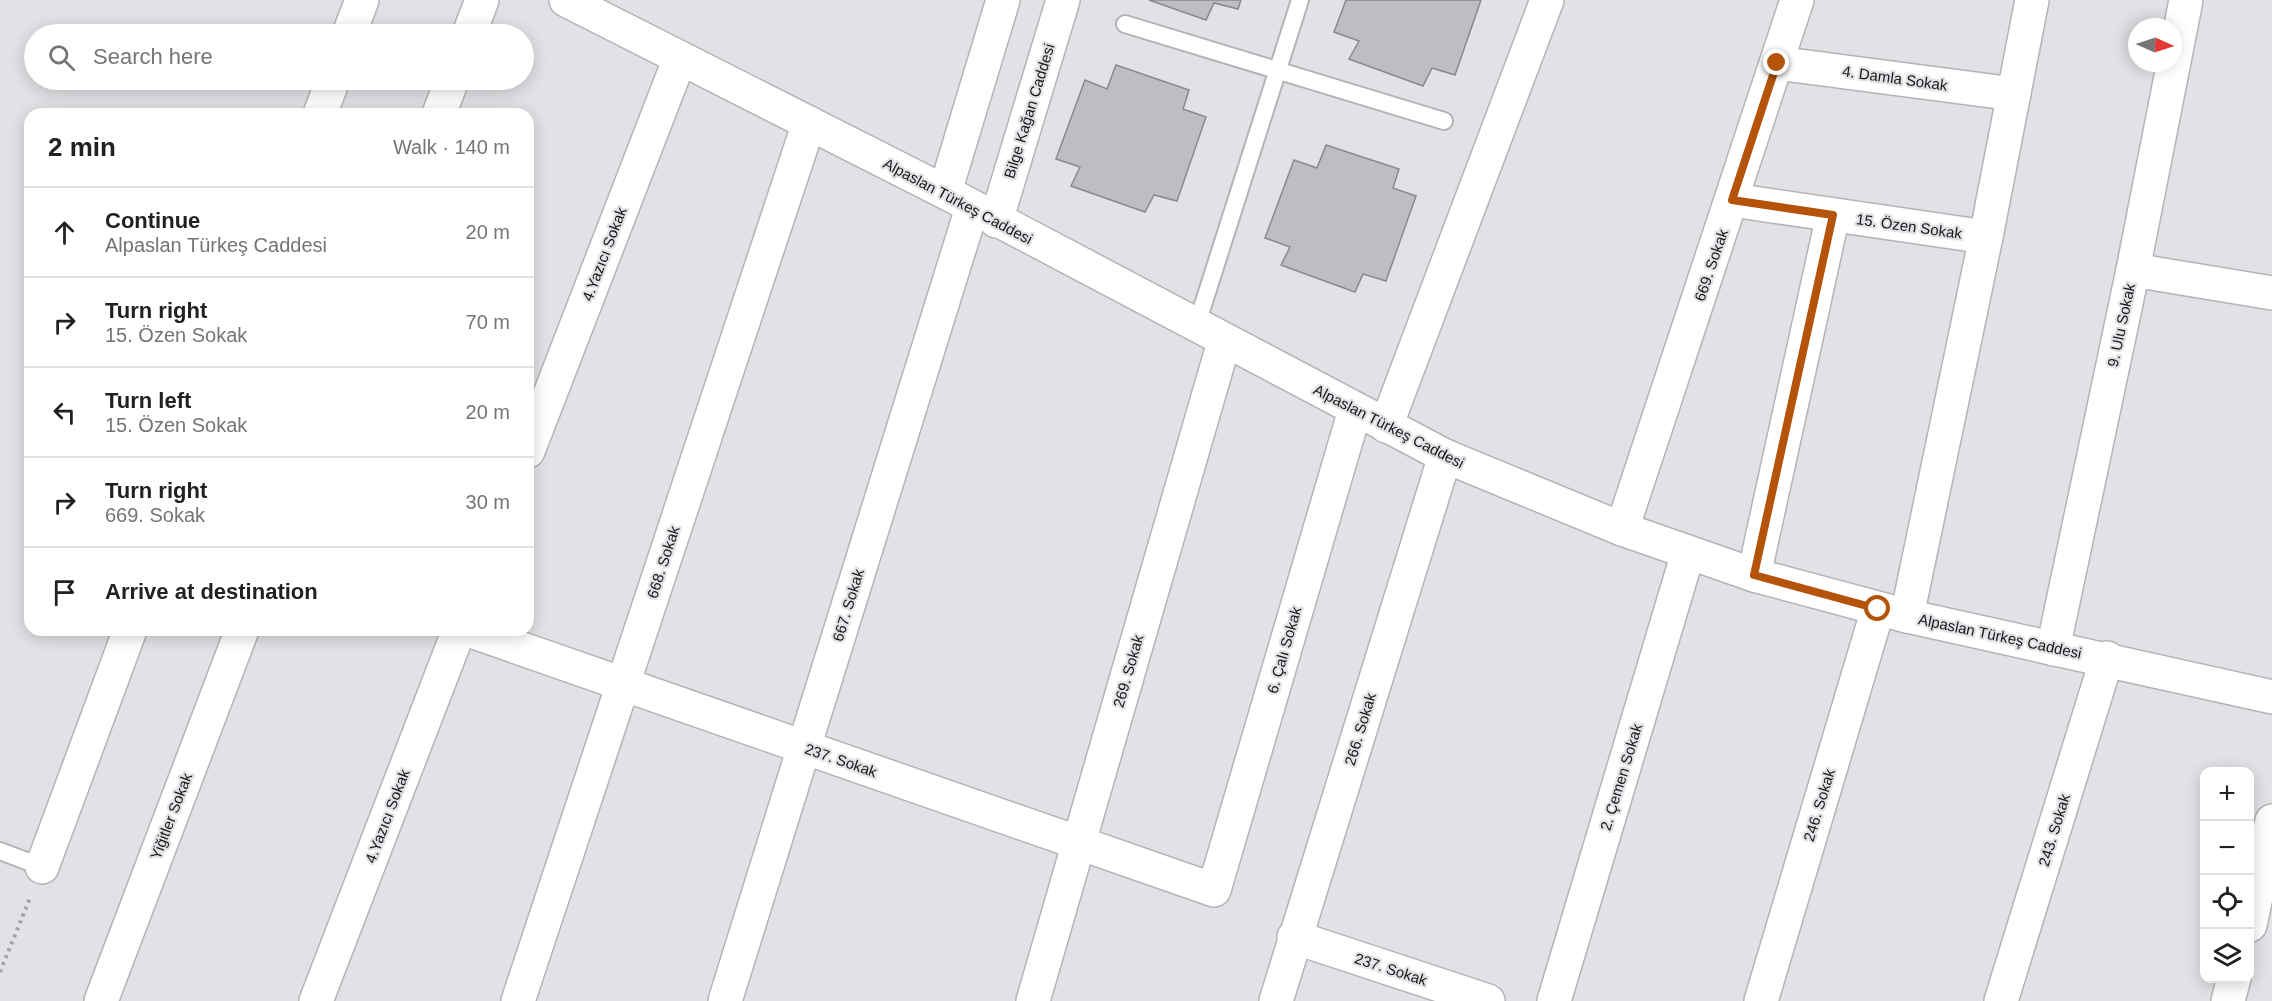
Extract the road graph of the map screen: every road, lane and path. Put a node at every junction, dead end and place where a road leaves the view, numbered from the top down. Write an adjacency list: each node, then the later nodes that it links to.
1 (362, 0): 11 (street)
2 (482, 0): 12 (street)
3 (566, 0): 14 (street, Alpaslan Türkeş Caddesi)
4 (1003, 0): 25 (street)
5 (1063, 0): 25 (street, Bilge Kağan Caddesi)
6 (1300, 0): 16 (lane)
7 (1547, 0): 33 (street)
8 (1797, 0): 15 (street, 669. Sokak)
9 (2032, 0): 19 (street, 246. Sokak)
10 (2186, 0): 28 (street, 9. Ulu Sokak)
11 (353, 24)
12 (473, 24)
13 (1125, 24): 16 (lane)
14 (680, 58): 23 (street, Alpaslan Türkeş Caddesi); 34 (street, 4.Yazıcı Sokak)
15 (1777, 63): 19 (street, 4. Damla Sokak); 24 (street, 669. Sokak)
16 (1277, 71): 22 (lane); 30 (lane)
17 (329, 90): 20 (street)
18 (448, 90): 21 (street)
19 (2014, 94): 27 (street, 246. Sokak)
20 (322, 108)
21 (441, 108)
22 (1444, 121)
23 (809, 123): 25 (street, Alpaslan Türkeş Caddesi); 46 (street, 668. Sokak)
24 (1732, 200): 26 (street, 15. Özen Sokak); 36 (street, 669. Sokak)
25 (971, 207): 30 (street, Alpaslan Türkeş Caddesi); 48 (street, 667. Sokak)
26 (1833, 215): 27 (street, 15. Özen Sokak); 38 (street)
27 (1986, 237): 39 (street, 246. Sokak)
28 (2133, 270): 29 (street); 44 (street, 9. Ulu Sokak)
29 (2272, 293)
30 (1196, 327): 31 (street, Alpaslan Türkeş Caddesi)
31 (1224, 342): 32 (street, Alpaslan Türkeş Caddesi); 50 (street, 269. Sokak)
32 (1355, 410): 33 (street, Alpaslan Türkeş Caddesi); 53 (street, 6. Çalı Sokak)
33 (1386, 426): 35 (street, Alpaslan Türkeş Caddesi)
34 (534, 435)
35 (1444, 456): 36 (street, Alpaslan Türkeş Caddesi); 55 (street, 266. Sokak)
36 (1622, 529): 37 (street, Alpaslan Türkeş Caddesi)
37 (1688, 553): 38 (street, Alpaslan Türkeş Caddesi); 65 (street, 2. Çemen Sokak)
38 (1754, 575): 39 (street, Alpaslan Türkeş Caddesi)
39 (1892, 613): 44 (street, Alpaslan Türkeş Caddesi); 66 (street, 246. Sokak)
40 (128, 636): 52 (street)
41 (240, 636): 58 (street, Yiğitler Sokak)
42 (457, 636): 59 (street, 4.Yazıcı Sokak)
43 (485, 636): 46 (street, 237. Sokak)
44 (2052, 649): 45 (street, Alpaslan Türkeş Caddesi)
45 (2107, 658): 47 (street, Alpaslan Türkeş Caddesi); 67 (street, 243. Sokak)
46 (623, 684): 48 (street, 237. Sokak); 60 (street, 668. Sokak)
47 (2272, 697)
48 (803, 747): 50 (street, 237. Sokak); 61 (street, 667. Sokak)
49 (2272, 821): 54 (street)
50 (1078, 843): 53 (street, 237. Sokak); 62 (street, 269. Sokak)
51 (0, 851): 52 (lane)
52 (42, 867): 56 (path)
53 (1214, 890)
54 (2257, 926)
55 (1294, 937): 63 (street, 266. Sokak); 64 (street, 237. Sokak)
56 (0, 972)
57 (2233, 983): 68 (street)
58 (101, 1001)
59 (316, 1001)
60 (518, 1001)
61 (725, 1001)
62 (1033, 1001)
63 (1276, 1001)
64 (1488, 1001)
65 (1554, 1001)
66 (1761, 1001)
67 (2001, 1001)
68 (2228, 1001)

